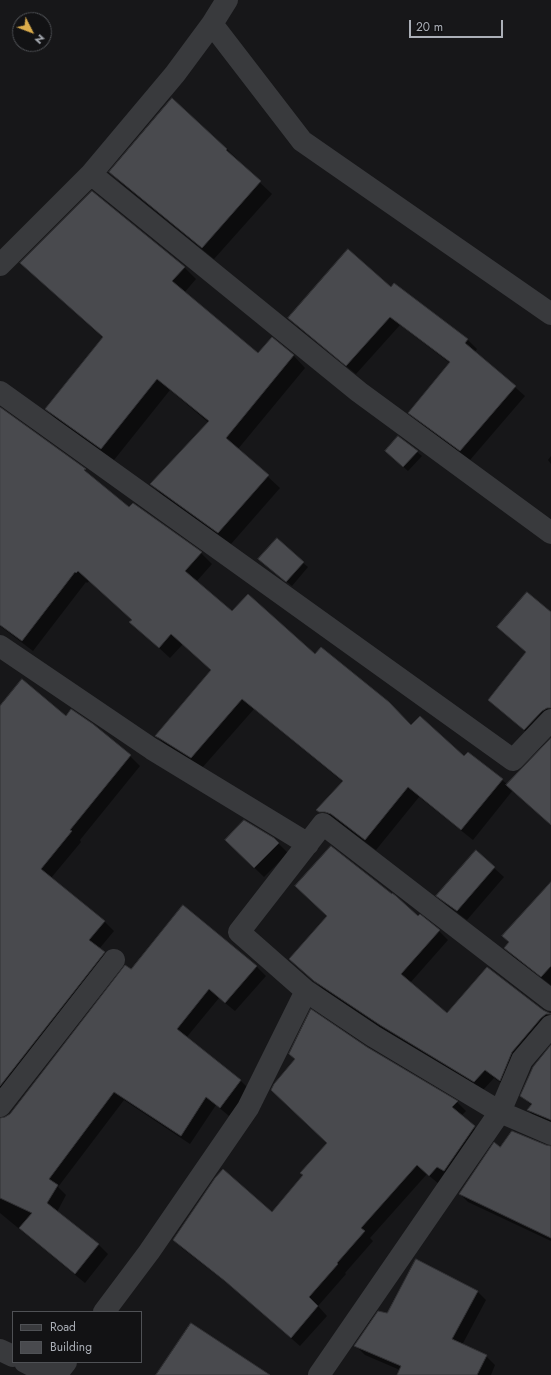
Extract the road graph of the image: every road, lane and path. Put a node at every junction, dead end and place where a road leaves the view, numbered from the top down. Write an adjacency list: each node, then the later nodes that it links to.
1 (227, 0): 2 (street)
2 (212, 24): 3 (street); 5 (street)
3 (91, 174): 4 (street); 7 (street)
4 (0, 265)
5 (551, 314)
6 (0, 392): 9 (street)
7 (551, 533)
8 (0, 646): 10 (street)
9 (551, 720)
10 (308, 844): 12 (street); 13 (street)
11 (114, 960): 15 (street)
12 (306, 991): 16 (street); 18 (street)
13 (551, 1000)
14 (551, 1026): 16 (street)
15 (0, 1106)
16 (500, 1112): 17 (street); 25 (street)
17 (551, 1134)
18 (105, 1311)
19 (0, 1350): 20 (street)
20 (12, 1356)
21 (27, 1363): 23 (street)
22 (65, 1363): 24 (street)
23 (51, 1375)
24 (56, 1375)
25 (319, 1375)

